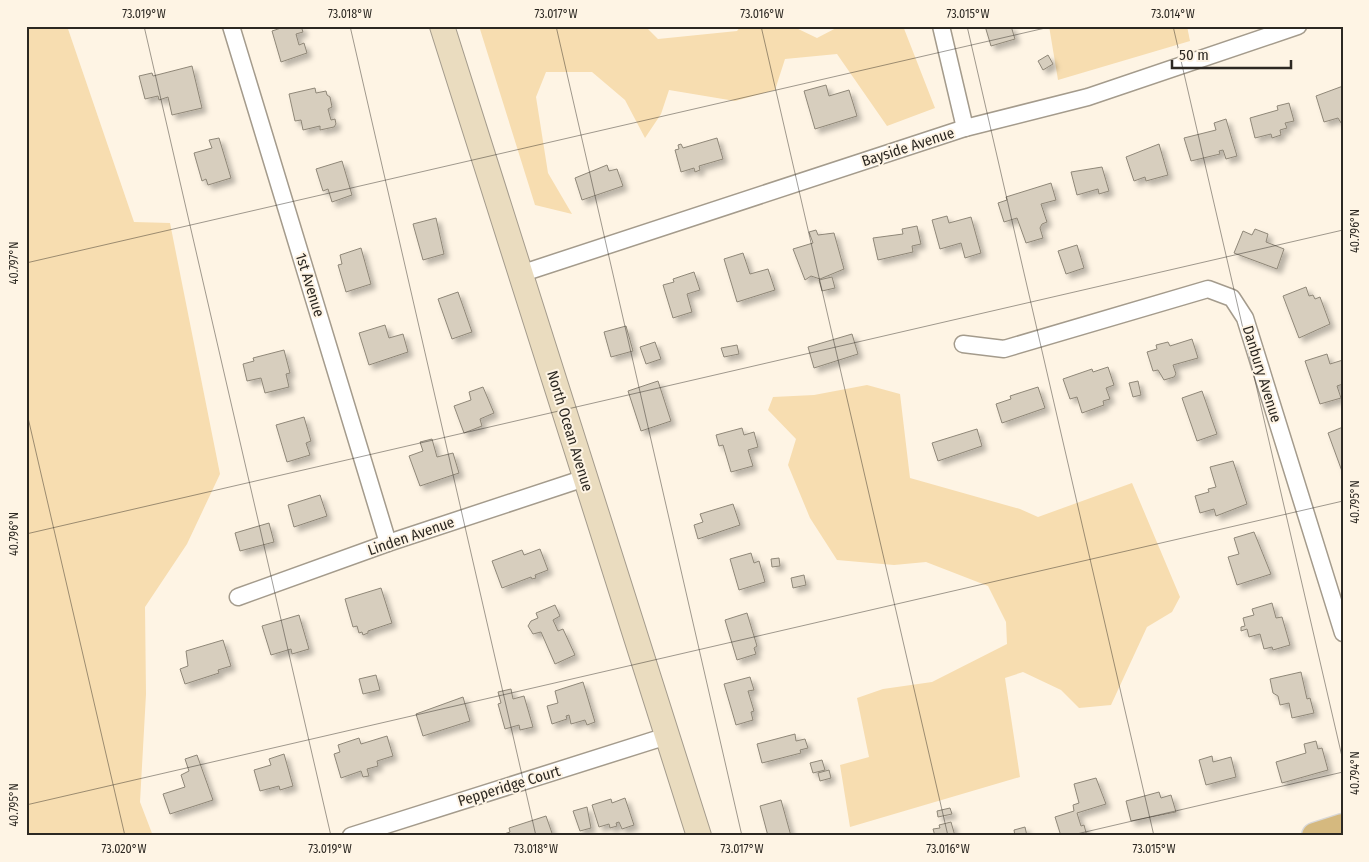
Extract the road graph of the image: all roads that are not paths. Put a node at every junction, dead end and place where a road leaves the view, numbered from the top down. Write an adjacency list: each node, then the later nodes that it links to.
1 (232, 26): 9 (street, 1st Avenue)
2 (442, 26): 6 (main road, North Ocean Avenue)
3 (941, 26): 5 (street)
4 (1298, 26): 5 (street, Bayside Avenue)
5 (964, 128): 6 (street, Bayside Avenue)
6 (520, 274): 8 (main road, North Ocean Avenue)
7 (963, 344): 11 (street, Danbury Avenue)
8 (585, 478): 9 (street, Linden Avenue); 12 (main road, North Ocean Avenue)
9 (388, 543): 10 (street, Linden Avenue)
10 (238, 597)
11 (1343, 633)
12 (667, 736): 13 (street, Pepperidge Court); 14 (main road, North Ocean Avenue)
13 (351, 836)
14 (699, 836)

